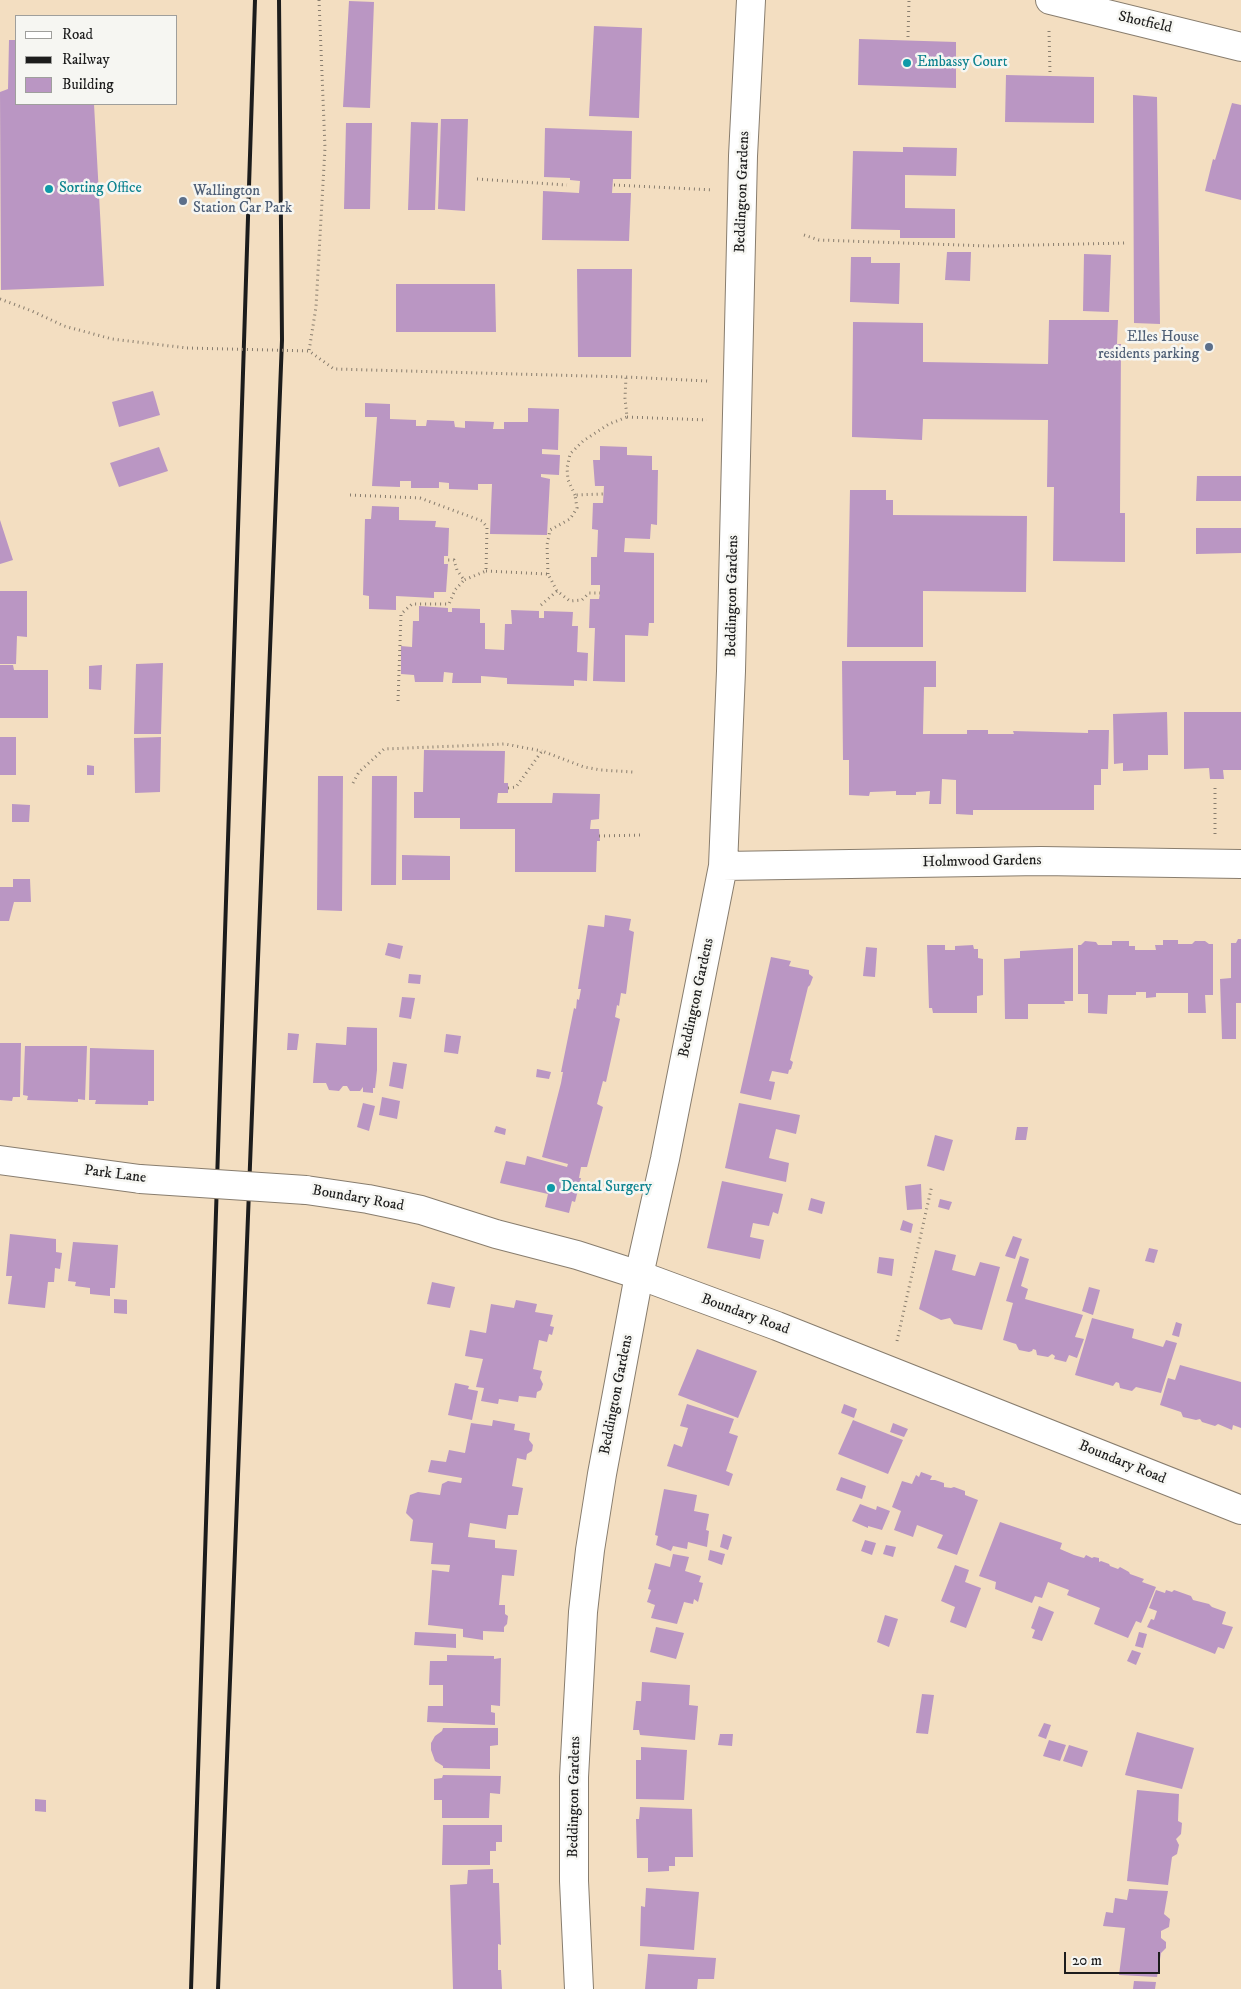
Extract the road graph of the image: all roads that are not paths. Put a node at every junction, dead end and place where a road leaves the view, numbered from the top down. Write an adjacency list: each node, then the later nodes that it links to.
1 (751, 0): 5 (street, Beddington Gardens)
2 (1050, 0): 3 (street, Shotfield)
3 (1241, 47)
4 (1241, 864): 5 (street, Holmwood Gardens)
5 (723, 866): 8 (street, Beddington Gardens)
6 (0, 1160): 7 (street, Park Lane, bridge)
7 (230, 1186): 8 (street, Boundary Road, bridge)
8 (639, 1275): 9 (street, Boundary Road); 10 (street, Beddington Gardens)
9 (1241, 1510)
10 (579, 1989)

